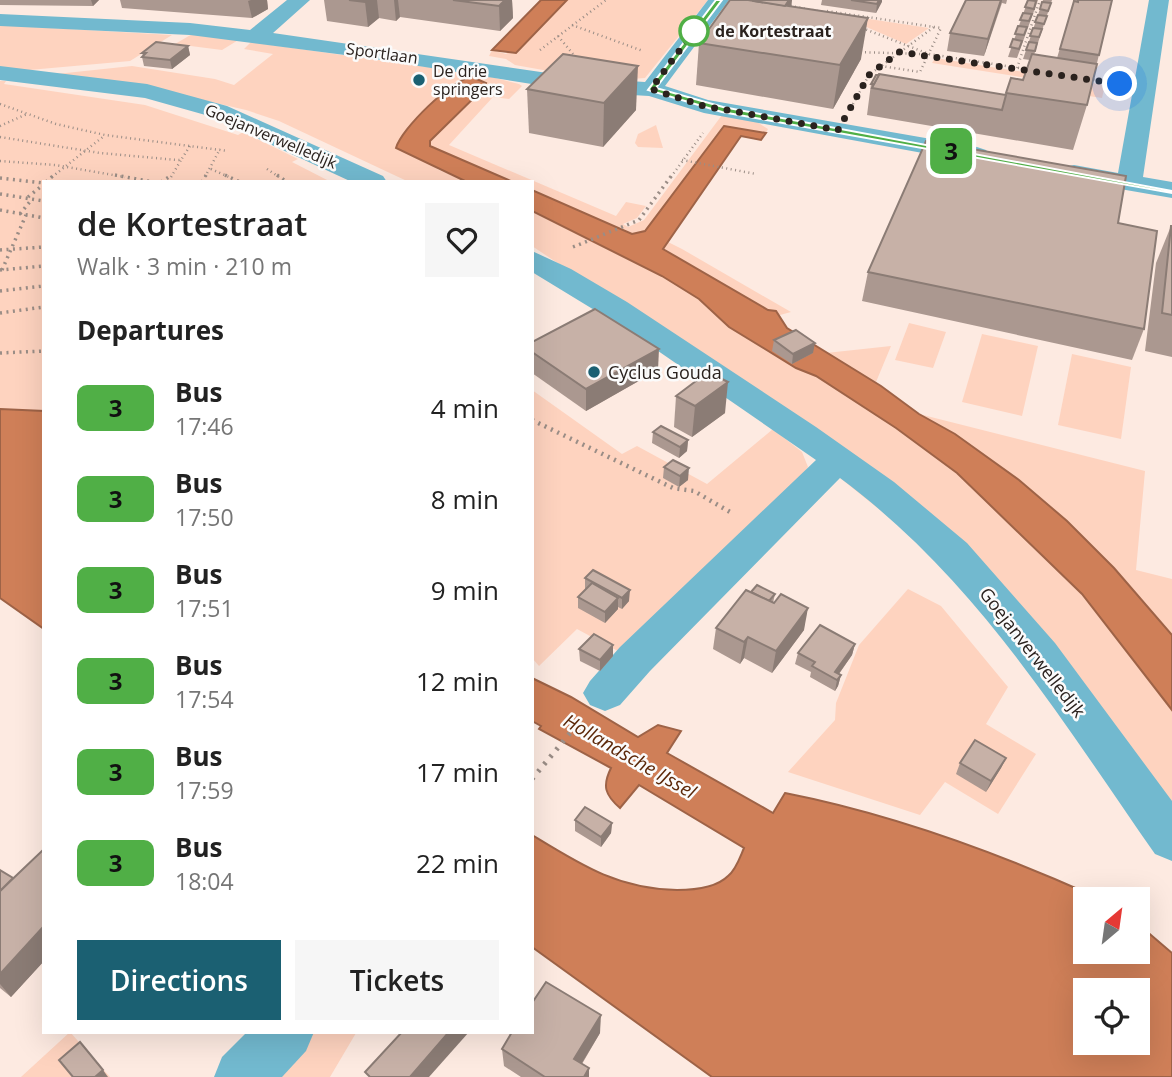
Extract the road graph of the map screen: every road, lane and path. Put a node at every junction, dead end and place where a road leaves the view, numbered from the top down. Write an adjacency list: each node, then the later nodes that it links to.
1 (300, 0): 14 (street)
2 (606, 0): 11 (path)
3 (719, 0): 19 (street)
4 (1040, 0): 21 (path)
5 (1160, 0): 26 (street)
6 (781, 4): 7 (path)
7 (821, 10): 8 (path); 10 (path); 13 (path)
8 (816, 19)
9 (0, 20): 14 (street, Sportlaan)
10 (846, 20)
11 (571, 24): 19 (path); 24 (path)
12 (858, 26): 15 (path)
13 (934, 27): 15 (path); 18 (path)
14 (255, 37): 24 (street, Sportlaan)
15 (907, 47): 17 (path); 18 (path)
16 (849, 52): 17 (path)
17 (899, 52): 18 (path); 20 (path)
18 (929, 54): 20 (path); 21 (path)
19 (670, 61): 27 (street)
20 (881, 66): 34 (path)
21 (1017, 68): 22 (path)
22 (1043, 72)
23 (0, 73): 57 (street, Goejanverwelledijk)
24 (508, 73): 27 (street, Sportlaan)
25 (1081, 78): 26 (path)
26 (1145, 88): 59 (street)
27 (651, 89): 30 (street, Sportlaan)
28 (0, 104): 29 (path)
29 (8, 107): 31 (path); 32 (path)
30 (722, 109): 34 (street, Sportlaan); 42 (path)
31 (0, 110)
32 (27, 114): 33 (path); 35 (path)
33 (0, 126)
34 (838, 130): 43 (street, Sportlaan)
35 (104, 135): 37 (path); 39 (path)
36 (0, 137): 39 (path)
37 (190, 146): 38 (path); 41 (path)
38 (220, 149): 40 (path); 48 (path)
39 (85, 150): 41 (path); 46 (path)
40 (237, 154)
41 (181, 160): 53 (path)
42 (682, 160): 49 (path); 69 (path)
43 (1007, 160)
44 (0, 161): 46 (path)
45 (259, 165): 56 (path)
46 (65, 167): 51 (path); 52 (path)
47 (1048, 168): 59 (street)
48 (211, 169): 54 (path); 55 (path)
49 (755, 174)
50 (0, 178): 58 (path)
51 (49, 180)
52 (141, 180)
53 (166, 180)
54 (203, 180)
55 (236, 180)
56 (284, 180)
57 (370, 180)
58 (42, 183)
59 (1129, 183): 61 (street)
60 (42, 186): 63 (path)
61 (1172, 190)
62 (0, 194): 63 (path)
63 (30, 198): 64 (path); 66 (path)
64 (42, 201)
65 (0, 210): 66 (path)
66 (20, 214): 67 (path)
67 (26, 215): 68 (path); 71 (path)
68 (42, 218)
69 (579, 245)
70 (42, 247): 71 (path)
71 (9, 249): 72 (path); 75 (path)
72 (0, 250)
73 (534, 261): 83 (street, Goejanverwelledijk)
74 (42, 266): 75 (path)
75 (1, 270)
76 (42, 286): 77 (path)
77 (0, 291)
78 (42, 307): 79 (path)
79 (0, 313)
80 (42, 351): 81 (path)
81 (0, 353)
82 (534, 421): 84 (path)
83 (838, 459): 84 (street); 88 (street, Goejanverwelledijk)
84 (765, 532): 85 (street)
85 (605, 693)
86 (562, 741): 87 (path)
87 (534, 776)
88 (1172, 839)
89 (285, 1034): 90 (street)
90 (242, 1077)

